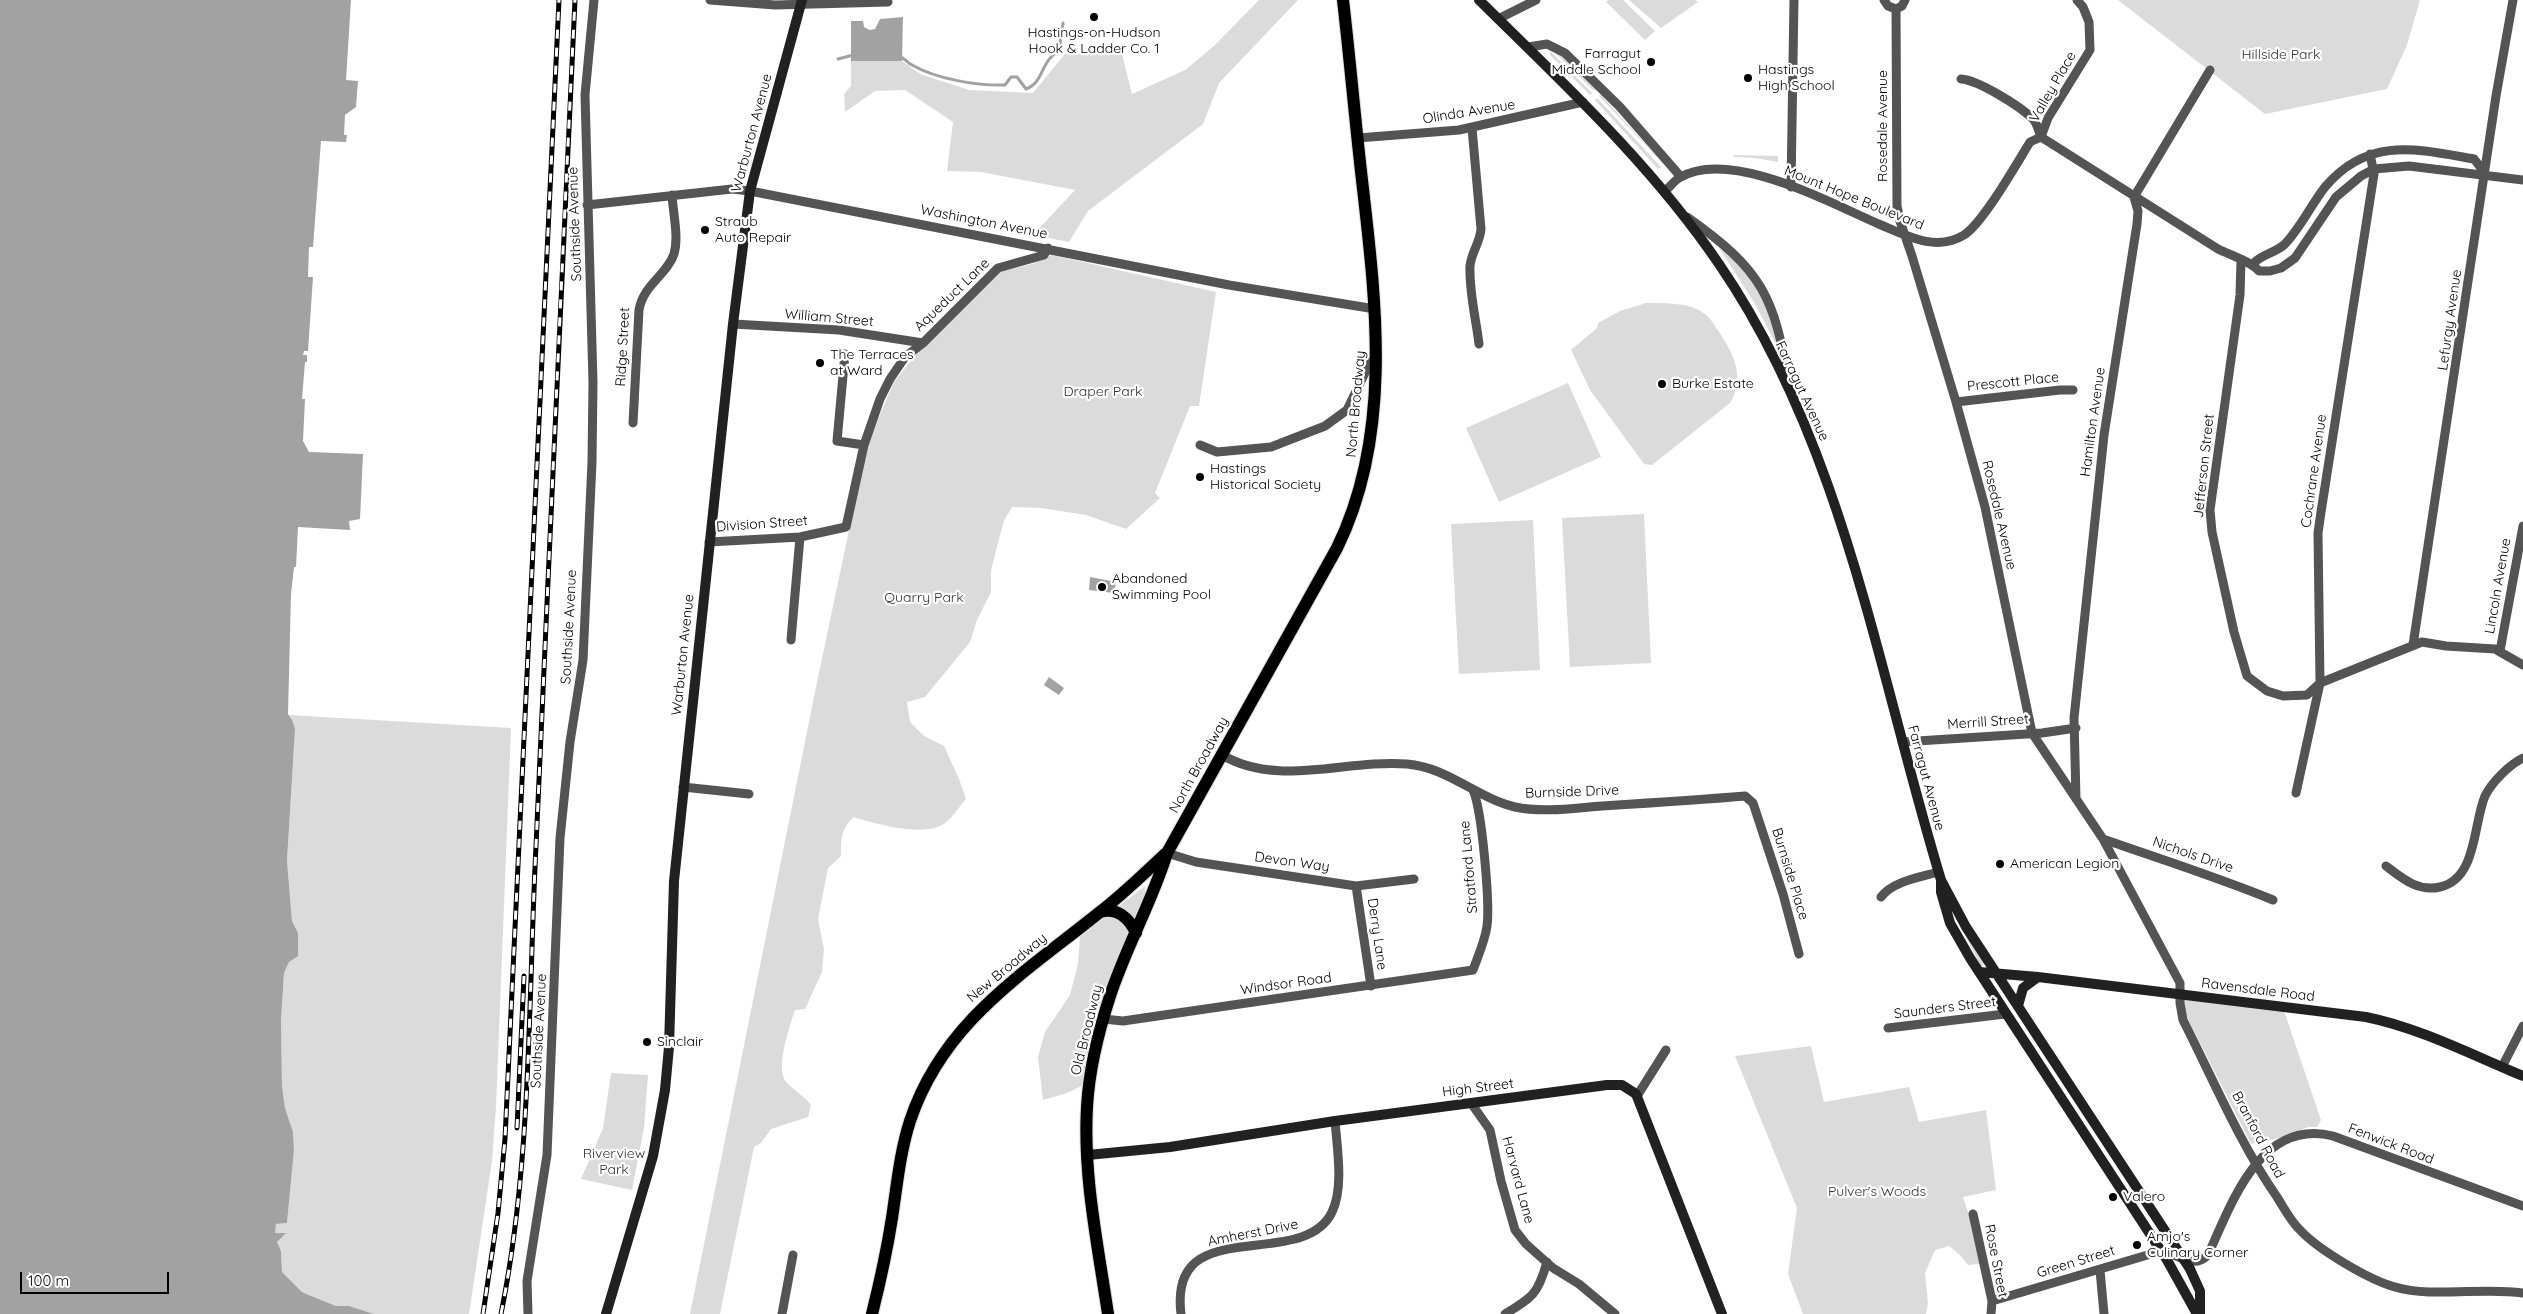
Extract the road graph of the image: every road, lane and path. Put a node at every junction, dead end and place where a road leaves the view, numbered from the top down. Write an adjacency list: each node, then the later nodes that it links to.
1 (594, 0): 32 (street, Southside Avenue)
2 (710, 0): 12 (street)
3 (802, 0): 28 (main road, Warburton Avenue, bridge)
4 (1343, 0): 21 (main road, North Broadway)
5 (1479, 0): 14 (main road, Farragut Avenue)
6 (1536, 0): 14 (street)
7 (1794, 0): 27 (street)
8 (1884, 0): 13 (street)
9 (1905, 0): 13 (street)
10 (2077, 0): 20 (street, Valley Place)
11 (2513, 0): 24 (street, Lefurgy Avenue)
12 (888, 2)
13 (1896, 9): 34 (street, Rosedale Avenue)
14 (1498, 19): 15 (main road, Farragut Avenue)
15 (1528, 47): 18 (main road, Farragut Avenue); 25 (street)
16 (2210, 70): 31 (street)
17 (1961, 79): 20 (street)
18 (1583, 102): 19 (street, Olinda Avenue); 29 (main road, Farragut Avenue)
19 (1472, 128): 21 (street, Olinda Avenue); 41 (street)
20 (2041, 137): 31 (street); 34 (street, Mount Hope Boulevard)
21 (1358, 138): 38 (main road, North Broadway)
22 (2370, 154): 23 (street, Cochrane Avenue); 24 (street); 37 (street)
23 (2374, 168): 24 (street); 37 (street); 58 (street, Cochrane Avenue)
24 (2485, 174): 26 (street); 55 (street, Lefurgy Avenue)
25 (1681, 177): 27 (street, Mount Hope Boulevard); 29 (street, Mount Hope Boulevard)
26 (2523, 180)
27 (1790, 187): 34 (street, Mount Hope Boulevard)
28 (750, 191): 30 (street, Washington Avenue); 35 (street, Washington Avenue); 39 (main road, Warburton Avenue)
29 (1665, 191): 33 (main road, Farragut Avenue)
30 (672, 195): 32 (street, Washington Avenue); 47 (street, Ridge Street)
31 (2134, 197): 36 (street); 59 (street, Hamilton Avenue)
32 (587, 205): 115 (street, Southside Avenue)
33 (1684, 215): 45 (main road, Farragut Avenue); 45 (street)
34 (1904, 235): 46 (street, Rosedale Avenue)
35 (1048, 248): 38 (street, Washington Avenue); 40 (street, Aqueduct Lane)
36 (2241, 261): 37 (street); 58 (street, Jefferson Street)
37 (2253, 264)
38 (1375, 309): 42 (main road, North Broadway)
39 (733, 324): 40 (street, William Street); 53 (main road, Warburton Avenue)
40 (923, 343): 48 (street, Aqueduct Lane)
41 (1479, 344)
42 (1376, 351): 49 (street); 62 (main road, North Broadway)
43 (845, 354): 48 (street)
44 (2073, 390): 46 (street, Prescott Place)
45 (1790, 396): 61 (main road, Farragut Avenue)
46 (1956, 402): 60 (street, Rosedale Avenue)
47 (633, 423)
48 (864, 445): 51 (street, Aqueduct Lane)
49 (1200, 445)
50 (2523, 526): 56 (street, Lincoln Avenue)
51 (846, 527): 52 (street, Division Street)
52 (800, 537): 53 (street, Division Street); 54 (street)
53 (710, 542): 64 (main road, Warburton Avenue)
54 (791, 640)
55 (2413, 645): 56 (street); 58 (street, Jefferson Street)
56 (2500, 651): 57 (street)
57 (2523, 665)
58 (2320, 683): 66 (street, Cochrane Avenue)
59 (2076, 728): 60 (street, Merrill Street); 68 (street, Hamilton Avenue)
60 (2032, 733): 61 (street, Merrill Street); 68 (street, Rosedale Avenue)
61 (1902, 742): 73 (main road, Farragut Avenue)
62 (1222, 755): 65 (street, Burnside Drive); 71 (main road, North Broadway)
63 (2523, 758): 72 (street)
64 (683, 787): 67 (street); 116 (main road, Warburton Avenue)
65 (1473, 790): 69 (street, Burnside Drive); 81 (street, Stratford Lane)
66 (2296, 793)
67 (749, 794)
68 (2076, 799): 70 (street, Rosedale Avenue)
69 (1752, 803): 80 (street, Burnside Place)
70 (2103, 839): 77 (street, Nichols Drive); 86 (street, Rosedale Avenue)
71 (1167, 852): 75 (street, Devon Way); 78 (main road, New Broadway); 79 (main road, Old Broadway)
72 (2386, 866)
73 (1940, 876): 76 (street); 82 (main road, Farragut Avenue); 83 (main road, Farragut Avenue)
74 (1414, 879): 75 (street, Devon Way)
75 (1356, 886): 85 (street, Derry Lane)
76 (1881, 897)
77 (2273, 900)
78 (1100, 912): 79 (main road); 118 (main road, New Broadway)
79 (1136, 933): 89 (main road, Old Broadway)
80 (1799, 954)
81 (1473, 970): 85 (street, Windsor Road)
82 (1979, 972): 83 (main road, Ravensdale Road); 88 (main road, Farragut Avenue)
83 (1995, 972): 84 (main road, Ravensdale Road); 87 (main road, Farragut Avenue)
84 (2038, 977): 86 (main road, Ravensdale Road); 87 (main road)
85 (1371, 986): 89 (street, Windsor Road)
86 (2179, 994): 93 (main road, Ravensdale Road); 102 (street, Branford Road)
87 (2018, 1006): 95 (main road, Farragut Avenue)
88 (2005, 1014): 91 (street, Saunders Street); 97 (main road, Farragut Avenue)
89 (1103, 1019): 100 (main road, Old Broadway)
90 (2523, 1026): 93 (street)
91 (1888, 1028)
92 (1666, 1050): 96 (street)
93 (2502, 1067): 94 (main road, Ravensdale Road)
94 (2523, 1076)
95 (2073, 1088): 97 (main road); 101 (main road, Farragut Avenue)
96 (1637, 1096): 98 (main road, High Street); 123 (main road)
97 (2061, 1096): 103 (main road, Farragut Avenue)
98 (1471, 1103): 99 (main road, High Street); 111 (street, Harvard Lane)
99 (1336, 1121): 100 (main road, High Street); 120 (street, Amherst Drive)
100 (1088, 1155): 119 (main road, Old Broadway)
101 (2120, 1160): 103 (main road); 104 (main road, Farragut Avenue)
102 (2255, 1164): 106 (street, Fenwick Road); 110 (street, Fenwick Road); 113 (street, Branford Road)
103 (2108, 1168): 105 (main road, Farragut Avenue)
104 (2139, 1190): 105 (main road); 110 (main road, Farragut Avenue)
105 (2127, 1198): 108 (main road, Farragut Avenue)
106 (2523, 1206)
107 (1973, 1214): 114 (street, Rose Street)
108 (2165, 1252): 110 (street); 112 (street, Green Street); 126 (main road, Farragut Avenue)
109 (794, 1255): 117 (street)
110 (2185, 1261): 126 (main road, Farragut Avenue)
111 (1547, 1262): 121 (street); 122 (street, Harvard Lane)
112 (2100, 1270): 114 (street, Green Street); 125 (street)
113 (2523, 1293)
114 (1992, 1301): 124 (street, Rose Street)
115 (528, 1314)
116 (606, 1314)
117 (782, 1314)
118 (872, 1314)
119 (1108, 1314)
120 (1181, 1314)
121 (1505, 1314)
122 (1615, 1314)
123 (1722, 1314)
124 (1991, 1314)
125 (2104, 1314)
126 (2199, 1314)

